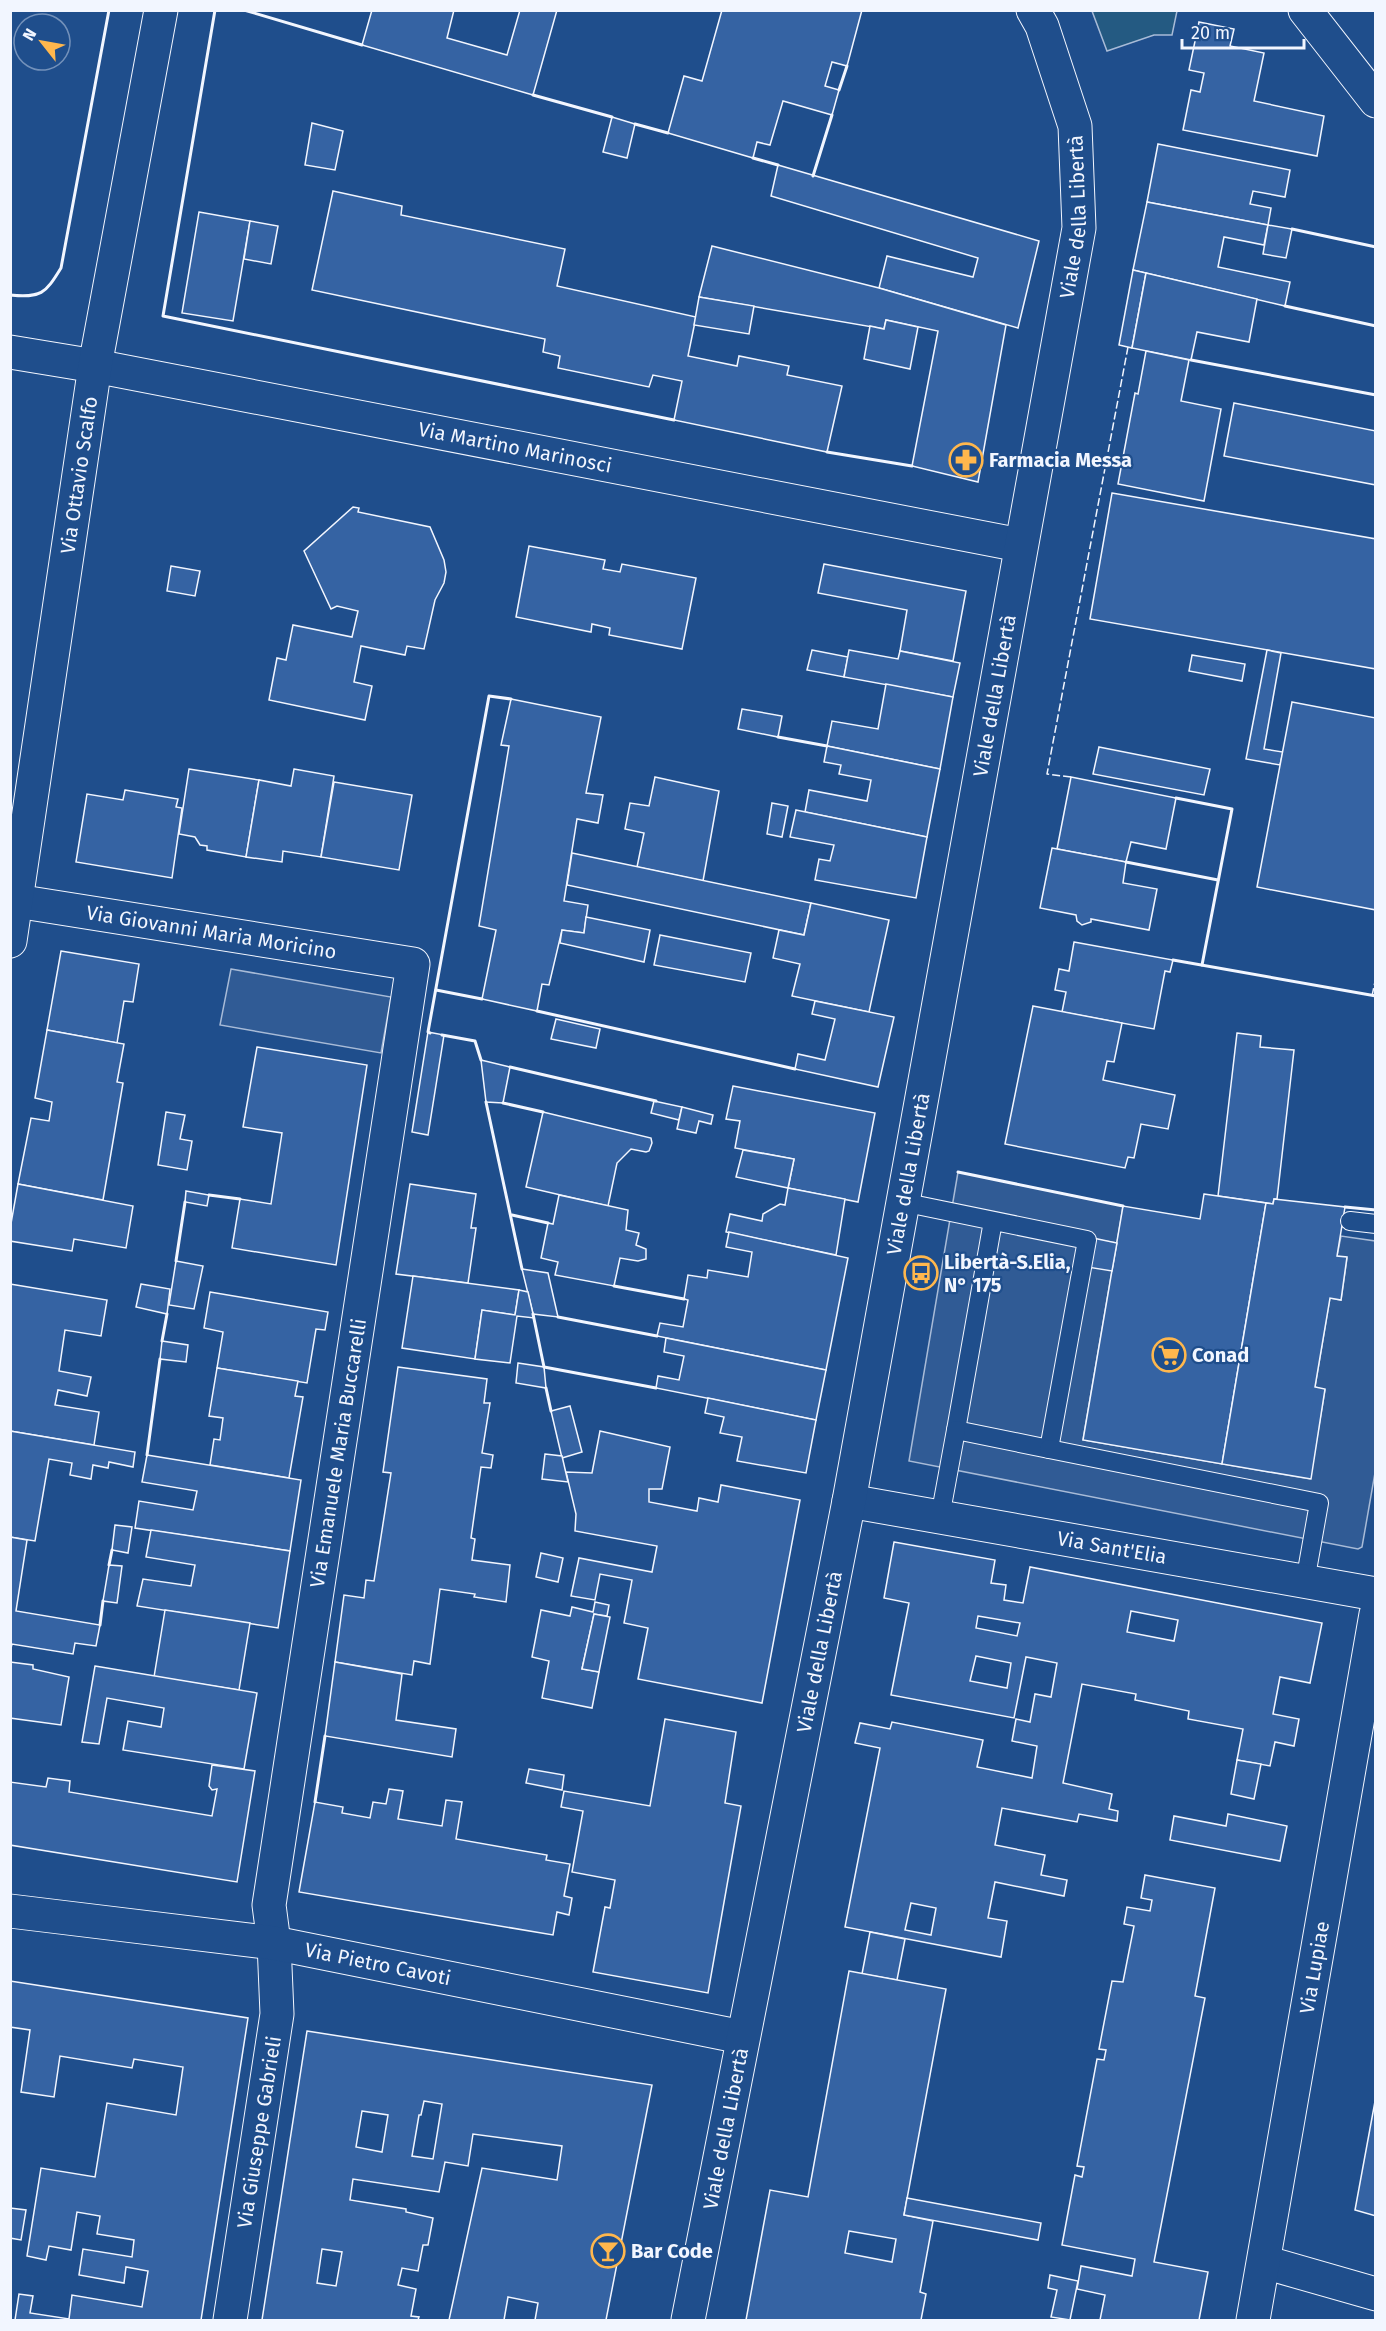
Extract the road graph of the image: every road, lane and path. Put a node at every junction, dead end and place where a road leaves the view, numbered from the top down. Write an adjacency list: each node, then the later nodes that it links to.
1 (161, 10): 6 (street, Via Ottavio Scalfo)
2 (1305, 10): 4 (street)
3 (1038, 16): 7 (street, Viale della Libertà)
4 (1376, 101)
5 (10, 352): 6 (street, Via Martino Marinosci)
6 (95, 366): 7 (street, Via Martino Marinosci); 8 (street, Via Ottavio Scalfo)
7 (1020, 545): 11 (street, Viale della Libertà)
8 (14, 901): 9 (street, Via Ottavio Scalfo); 10 (street, Via Giovanni Maria Moricino)
9 (10, 941)
10 (413, 964): 23 (street, Via Emanuele Maria Buccarelli)
11 (902, 1202): 12 (lane); 17 (street, Viale della Libertà)
12 (993, 1221): 15 (lane); 16 (lane)
13 (1350, 1221): 14 (lane)
14 (1376, 1224)
15 (956, 1430): 16 (lane); 18 (lane)
16 (1049, 1449): 19 (lane)
17 (849, 1501): 18 (street, Via Sant'Elia); 24 (street, Viale della Libertà)
18 (940, 1517): 19 (street, Via Sant'Elia)
19 (1305, 1582): 20 (street, Via Sant'Elia)
20 (1376, 1594)
21 (1376, 1614): 25 (street, Via Lupiae)
22 (10, 1911): 23 (street, Via Pietro Cavoti)
23 (274, 1943): 24 (street, Via Pietro Cavoti); 27 (street, Via Giuseppe Gabrieli)
24 (742, 2037): 28 (street, Viale della Libertà)
25 (1264, 2262): 26 (street); 29 (street, Via Lupiae)
26 (1376, 2295)
27 (230, 2320)
28 (688, 2320)
29 (1253, 2320)

